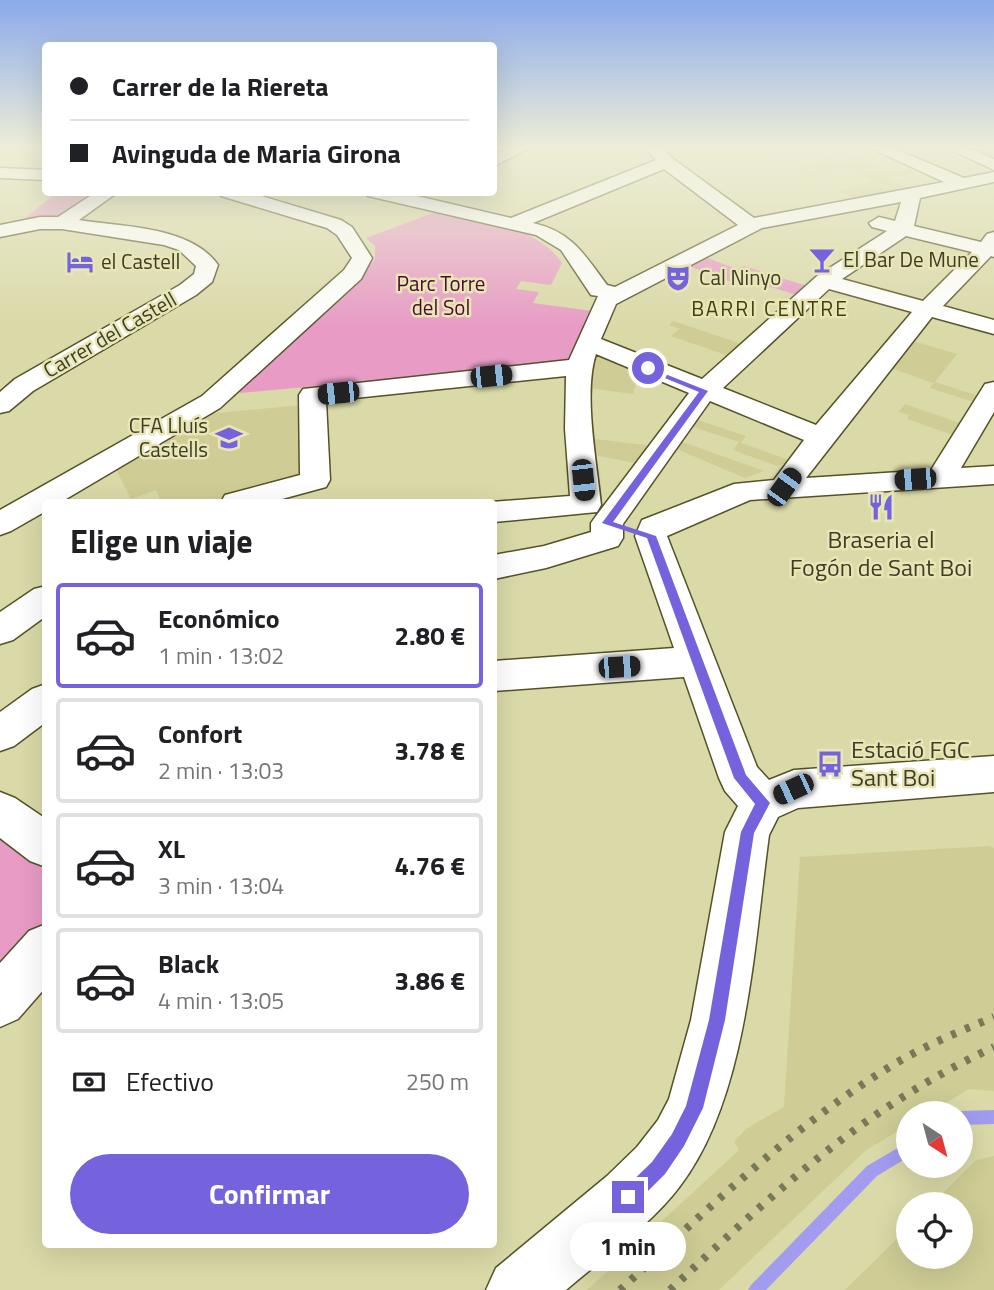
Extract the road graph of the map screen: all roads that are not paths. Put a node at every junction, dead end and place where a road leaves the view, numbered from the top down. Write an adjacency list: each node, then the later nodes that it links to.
1 (86, 207): 9 (street)
2 (278, 207): 28 (street)
3 (443, 207): 10 (street)
4 (554, 207): 10 (street)
5 (727, 207): 11 (street)
6 (849, 207): 8 (street)
7 (909, 207): 12 (street)
8 (829, 211): 11 (street); 12 (street)
9 (62, 223): 13 (street, Carrer del Castell); 22 (street, Carrer del Castell)
10 (515, 223): 16 (street)
11 (751, 225): 16 (street)
12 (903, 229): 14 (street); 15 (street)
13 (0, 231)
14 (992, 246): 17 (street)
15 (825, 281): 17 (street); 21 (street)
16 (616, 294): 19 (street)
17 (926, 310): 18 (street); 23 (street)
18 (994, 327)
19 (583, 354): 21 (street); 27 (street); 30 (street)
20 (994, 390): 25 (street)
21 (704, 391): 23 (street); 30 (street)
22 (0, 405)
23 (821, 437): 26 (street)
24 (994, 475): 25 (street)
25 (941, 477): 26 (street)
26 (784, 487): 31 (street)
27 (247, 499)
28 (14, 505)
29 (497, 512): 30 (street)
30 (596, 514): 31 (street); 32 (street)
31 (651, 536): 35 (street)
32 (497, 566)
33 (42, 600): 34 (street)
34 (0, 630)
35 (698, 661): 36 (street); 40 (street)
36 (497, 676)
37 (42, 703): 38 (street)
38 (0, 734)
39 (994, 774): 40 (street)
40 (763, 803): 45 (street)
41 (0, 812): 42 (street)
42 (42, 843)
43 (42, 953): 44 (street)
44 (0, 1001)
45 (518, 1290)

